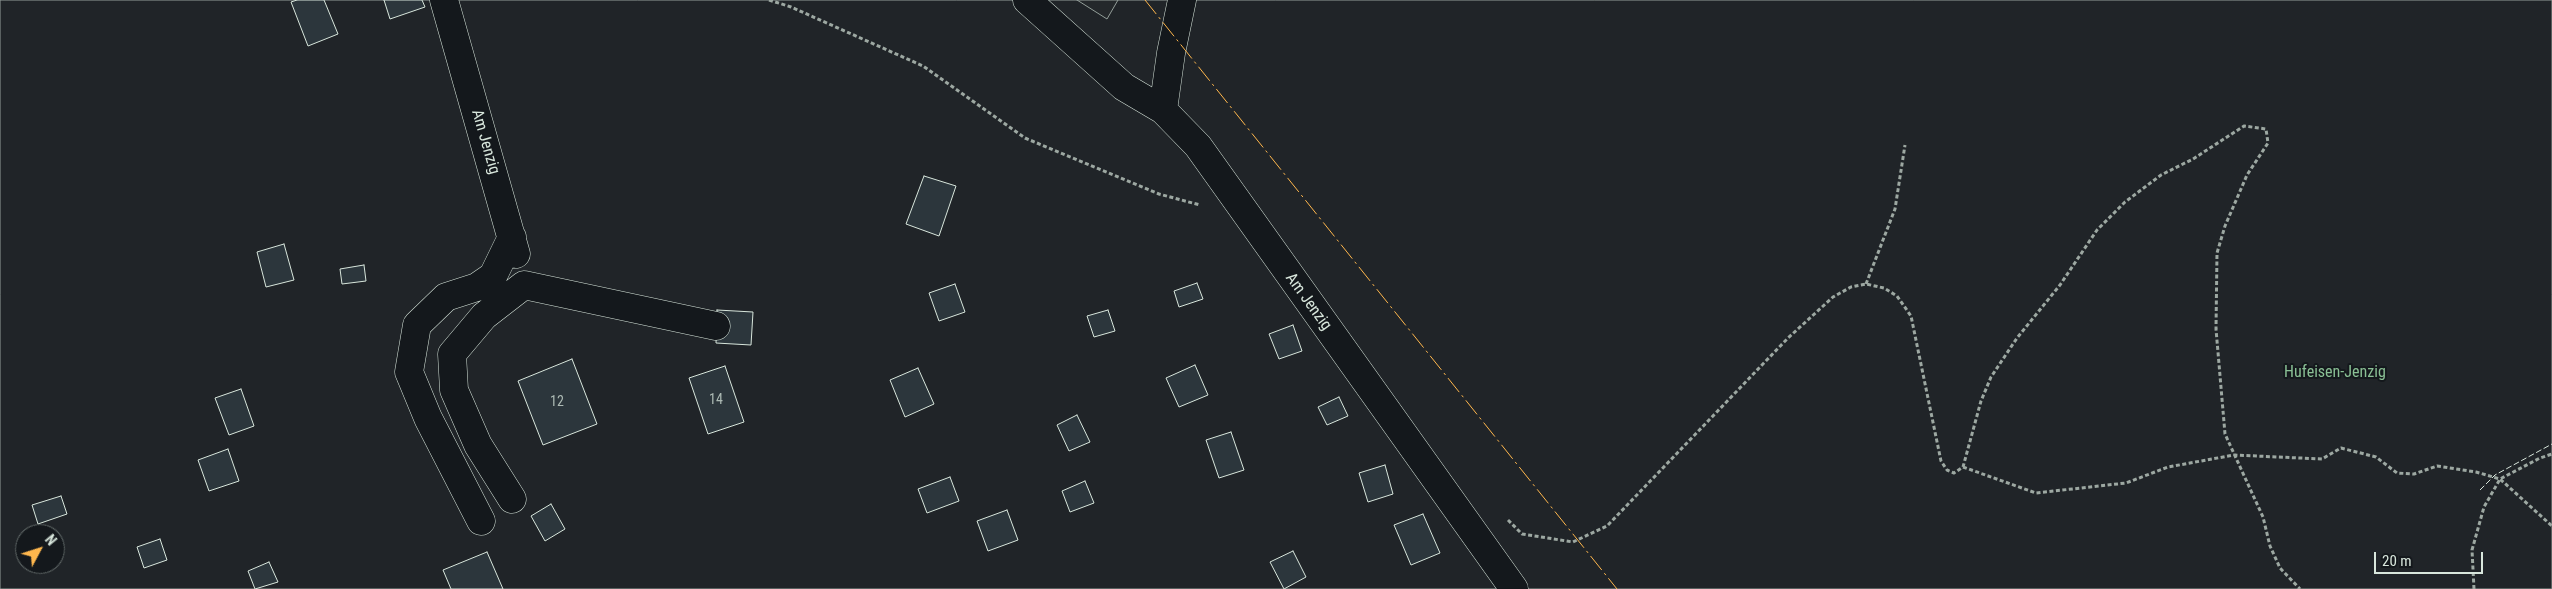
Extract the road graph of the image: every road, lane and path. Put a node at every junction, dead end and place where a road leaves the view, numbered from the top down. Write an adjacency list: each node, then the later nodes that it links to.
1 (444, 0): 8 (street, Am Jenzig)
2 (769, 0): 7 (path)
3 (1027, 0): 5 (street, Am Jenzig)
4 (1182, 0): 5 (street)
5 (1163, 110): 7 (street, Am Jenzig)
6 (1905, 145): 9 (path)
7 (1247, 217): 20 (street, Am Jenzig)
8 (512, 237): 10 (street, Am Jenzig); 17 (street)
9 (1866, 284): 14 (path); 19 (path)
10 (524, 285): 11 (street); 16 (street)
11 (716, 326)
12 (2552, 454): 15 (path)
13 (2234, 455): 14 (path); 14 (path); 15 (path); 21 (path)
14 (1963, 467)
15 (2500, 478): 18 (path); 22 (path)
16 (512, 499)
17 (481, 522)
18 (2552, 526)
19 (1522, 534)
20 (1514, 589)
21 (2300, 589)
22 (2474, 589)

